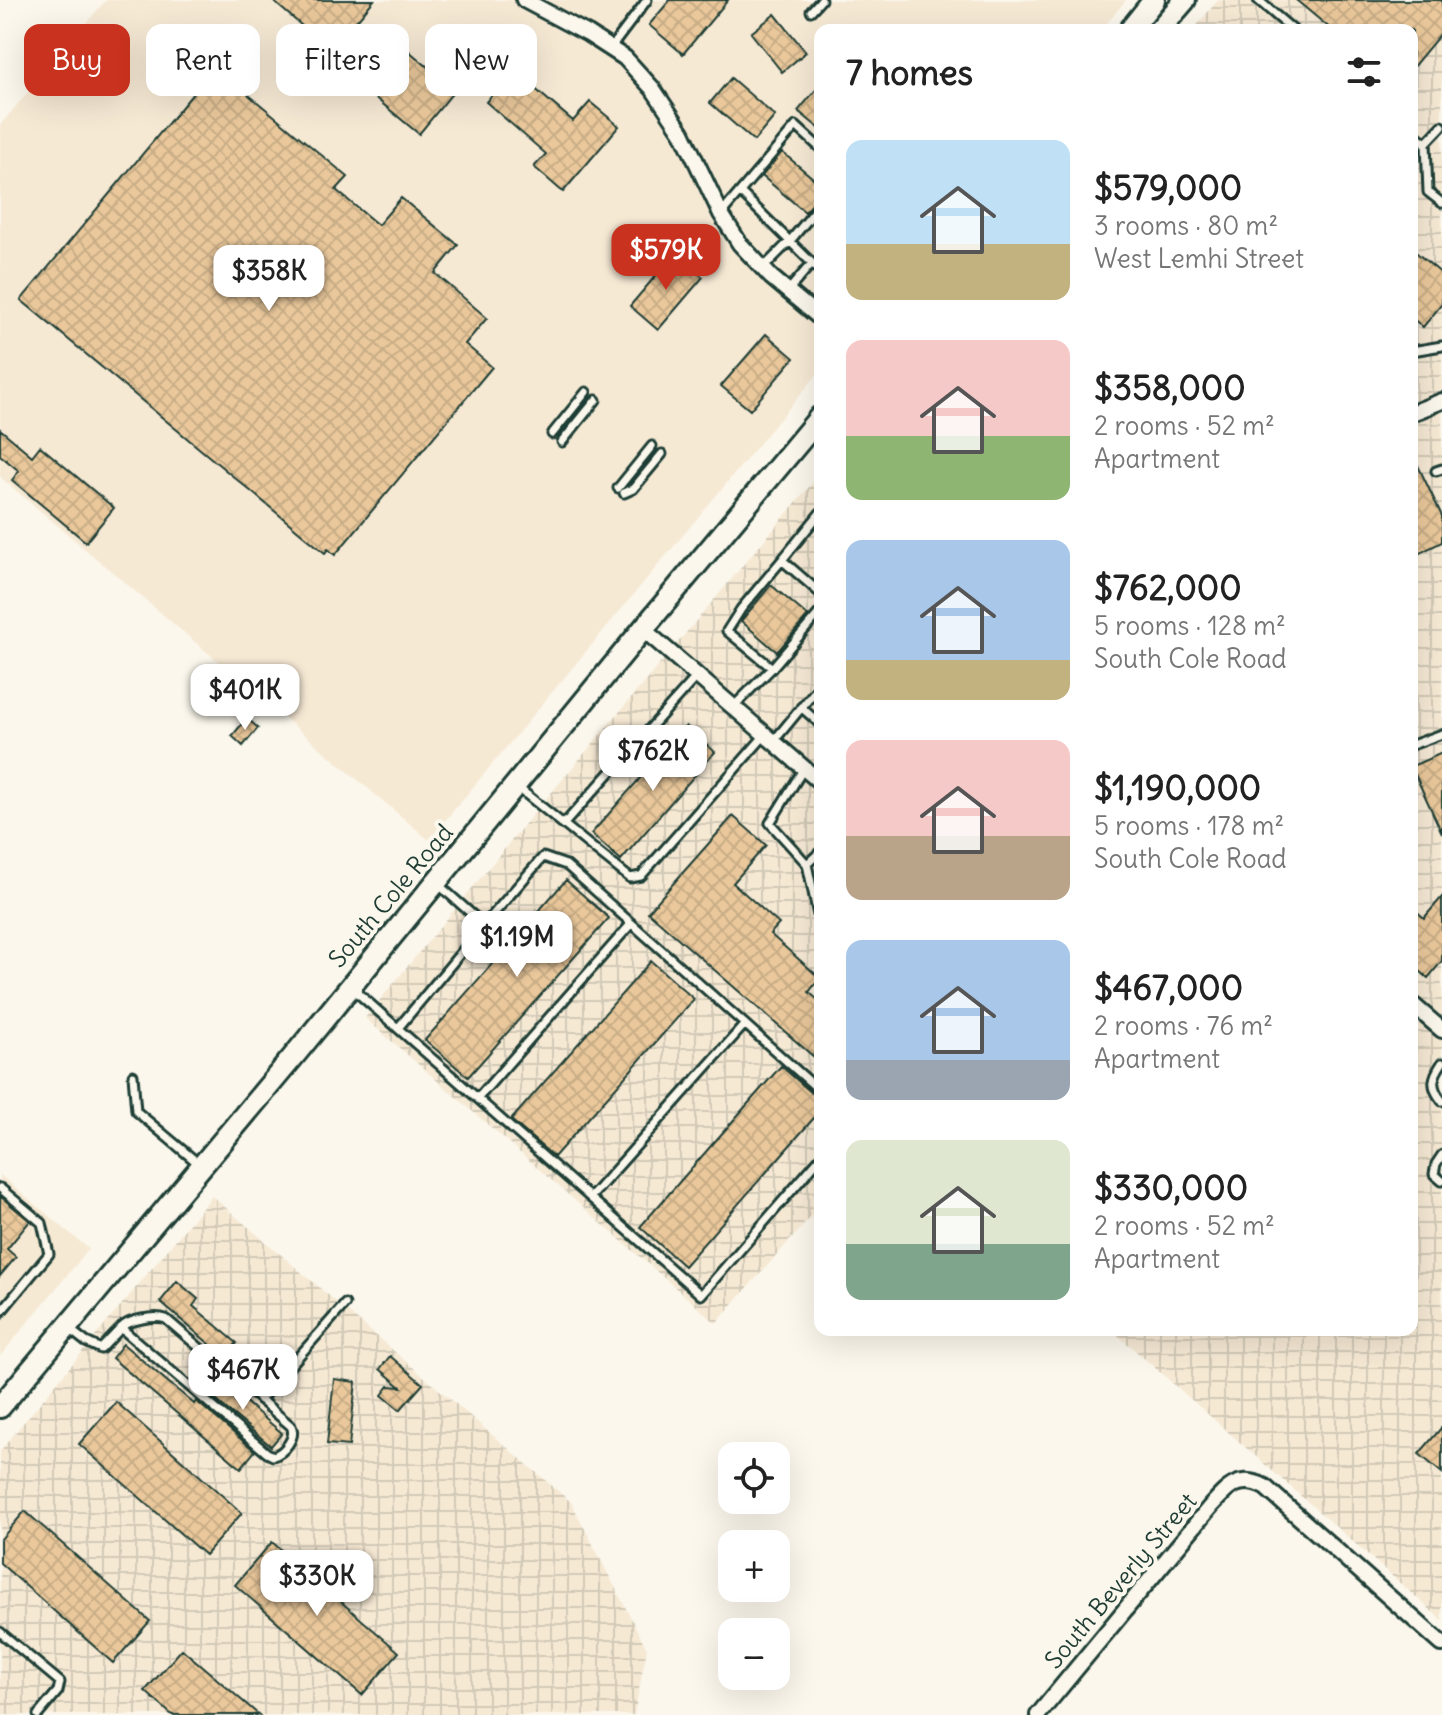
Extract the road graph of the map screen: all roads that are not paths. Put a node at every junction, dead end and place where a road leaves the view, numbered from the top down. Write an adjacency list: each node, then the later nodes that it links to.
1 (524, 0): 11 (street)
2 (647, 0): 11 (lane)
3 (821, 0): 7 (lane)
4 (1154, 0): 9 (main road)
5 (1185, 0): 8 (main road)
6 (1258, 0): 10 (lane)
7 (811, 11)
8 (1167, 16)
9 (1135, 24)
10 (1286, 24)
11 (610, 49): 19 (street)
12 (1442, 126): 15 (lane)
13 (1418, 137): 15 (lane)
14 (814, 142): 16 (lane)
15 (1426, 143): 17 (lane)
16 (740, 192): 19 (lane); 20 (lane)
17 (1442, 203)
18 (814, 212): 20 (lane)
19 (721, 214): 22 (street)
20 (790, 241): 21 (lane); 22 (lane)
21 (812, 263): 23 (lane)
22 (762, 269): 23 (street)
23 (788, 291): 24 (street)
24 (814, 313)
25 (1442, 346): 26 (lane)
26 (1418, 350)
27 (586, 392): 32 (lane)
28 (596, 400): 33 (lane)
29 (1442, 401): 30 (street)
30 (1418, 411)
31 (814, 424): 40 (main road, South Cole Road)
32 (552, 434)
33 (562, 442)
34 (652, 446): 35 (lane)
35 (662, 454)
36 (814, 520): 37 (lane)
37 (782, 560): 38 (lane); 41 (lane)
38 (814, 587)
39 (814, 619): 41 (lane)
40 (643, 629): 42 (street); 52 (main road, South Cole Road)
41 (772, 668): 44 (lane)
42 (697, 676): 44 (street); 53 (lane)
43 (814, 692): 45 (lane)
44 (733, 707): 48 (street)
45 (801, 707): 46 (lane); 48 (lane)
46 (814, 719)
47 (1442, 734): 49 (lane)
48 (769, 738): 50 (street); 53 (lane)
49 (1418, 743)
50 (804, 768): 51 (street); 55 (lane)
51 (814, 777)
52 (516, 786): 53 (lane); 56 (main road, South Cole Road)
53 (563, 825)
54 (814, 858): 55 (lane)
55 (807, 864): 57 (lane)
56 (437, 882): 59 (lane); 60 (main road, South Cole Road)
57 (814, 897)
58 (631, 924): 59 (lane); 62 (lane); 68 (lane)
59 (484, 925): 63 (lane)
60 (350, 987): 63 (lane); 71 (main road, South Cole Road)
61 (1418, 1009): 64 (street)
62 (745, 1024): 67 (lane); 75 (lane)
63 (398, 1028): 68 (lane)
64 (1442, 1030)
65 (1442, 1063): 69 (lane)
66 (133, 1075): 71 (lane)
67 (814, 1086)
68 (478, 1098): 75 (lane)
69 (1442, 1101)
70 (1442, 1155): 73 (lane)
71 (201, 1165): 78 (main road, South Cole Road)
72 (814, 1165): 75 (lane)
73 (1442, 1181)
74 (0, 1188): 77 (lane)
75 (591, 1197)
76 (345, 1304): 80 (lane)
77 (0, 1313)
78 (67, 1327): 79 (lane); 81 (main road, South Cole Road)
79 (121, 1328): 80 (lane); 80 (lane)
80 (260, 1400)
81 (0, 1407)
82 (0, 1632): 84 (lane)
83 (1442, 1644): 85 (street, South Beverly Street)
84 (38, 1715)
85 (1038, 1715)

